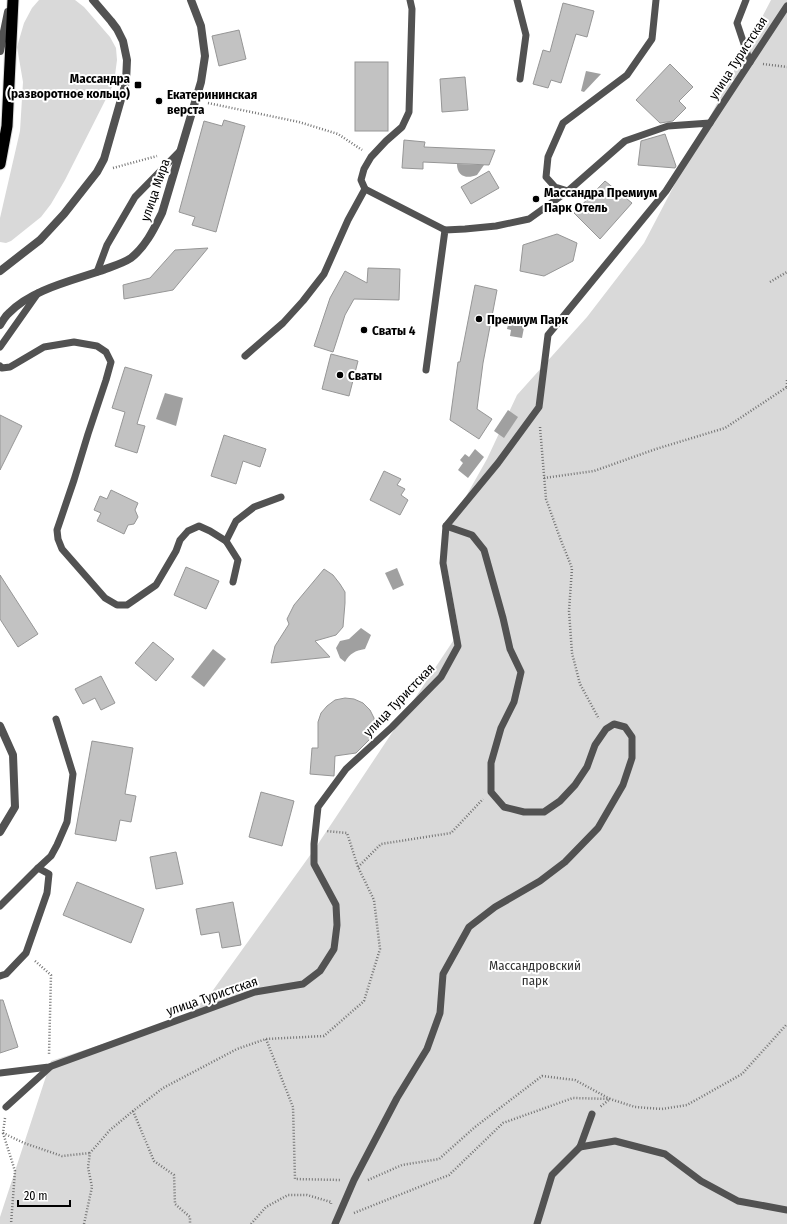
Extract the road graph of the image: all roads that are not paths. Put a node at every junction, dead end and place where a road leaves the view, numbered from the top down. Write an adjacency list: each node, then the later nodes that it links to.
1 (12, 0): 9 (street); 14 (highway)
2 (93, 0): 18 (street)
3 (191, 0): 13 (street, улица Мира)
4 (410, 0): 15 (lane)
5 (517, 0): 11 (lane)
6 (656, 0): 16 (lane)
7 (746, 0): 10 (lane)
8 (787, 6): 10 (lane, улица Туристская)
9 (0, 51)
10 (750, 62): 12 (lane, улица Туристская)
11 (520, 79)
12 (710, 123): 16 (lane); 27 (lane, улица Туристская)
13 (181, 150): 19 (lane); 19 (street, улица Мира)
14 (0, 164)
15 (365, 188): 17 (lane); 23 (lane)
16 (568, 191): 17 (lane)
17 (445, 230): 25 (lane)
18 (0, 271)
19 (97, 272): 20 (street, улица Мира)
20 (38, 293): 21 (street, улица Мира); 22 (lane)
21 (0, 325)
22 (0, 348)
23 (245, 356)
24 (0, 366): 28 (lane)
25 (426, 370)
26 (281, 497): 28 (lane)
27 (446, 526): 36 (lane, улица Туристская); 42 (lane)
28 (226, 541): 29 (lane)
29 (233, 582)
30 (56, 719): 33 (lane)
31 (0, 726): 32 (street)
32 (0, 832)
33 (38, 868): 34 (lane); 35 (lane)
34 (0, 906)
35 (0, 976)
36 (49, 1067): 37 (lane); 38 (lane)
37 (0, 1074)
38 (6, 1107)
39 (592, 1114): 40 (lane)
40 (580, 1147): 41 (lane); 43 (lane)
41 (787, 1210)
42 (336, 1222)
43 (537, 1224)

